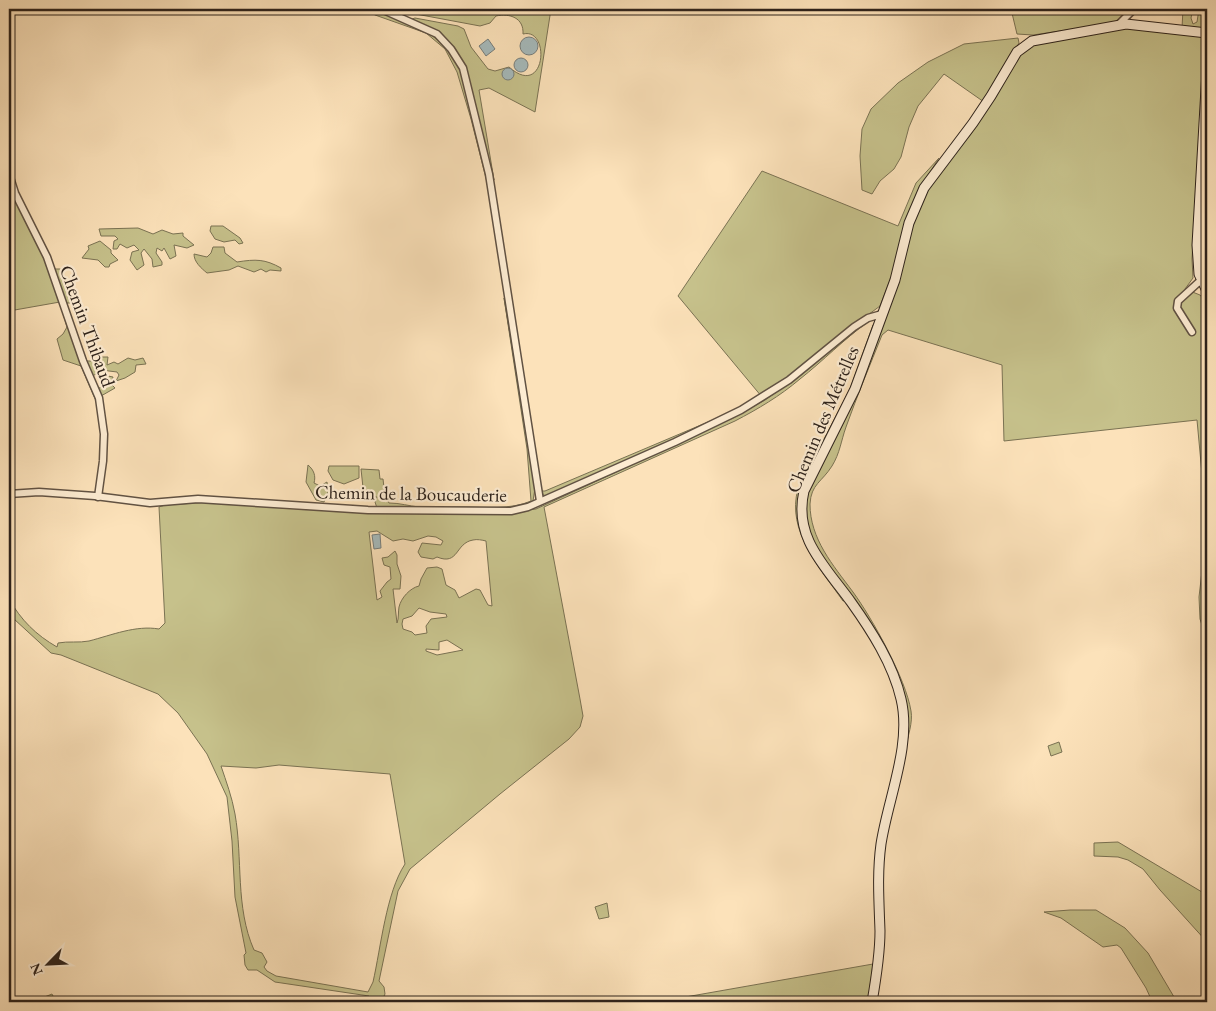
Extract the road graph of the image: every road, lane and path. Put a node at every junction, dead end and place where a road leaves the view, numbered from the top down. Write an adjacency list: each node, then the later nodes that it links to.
1 (381, 9): 13 (street)
2 (1134, 9): 3 (street)
3 (1118, 25): 4 (street, Chemin des Métrelles); 9 (street, Chemin des Métrelles)
4 (1207, 33)
5 (1207, 71): 7 (street)
6 (9, 174): 12 (street, Chemin Thibaud)
7 (1201, 280): 8 (street); 10 (street)
8 (1207, 291)
9 (882, 314): 13 (street, Chemin de la Boucauderie); 14 (street, Chemin des Métrelles)
10 (1192, 332)
11 (9, 494): 12 (street, Chemin de la Boucauderie)
12 (98, 497): 13 (street, Chemin de la Boucauderie)
13 (540, 501)
14 (872, 1002)

